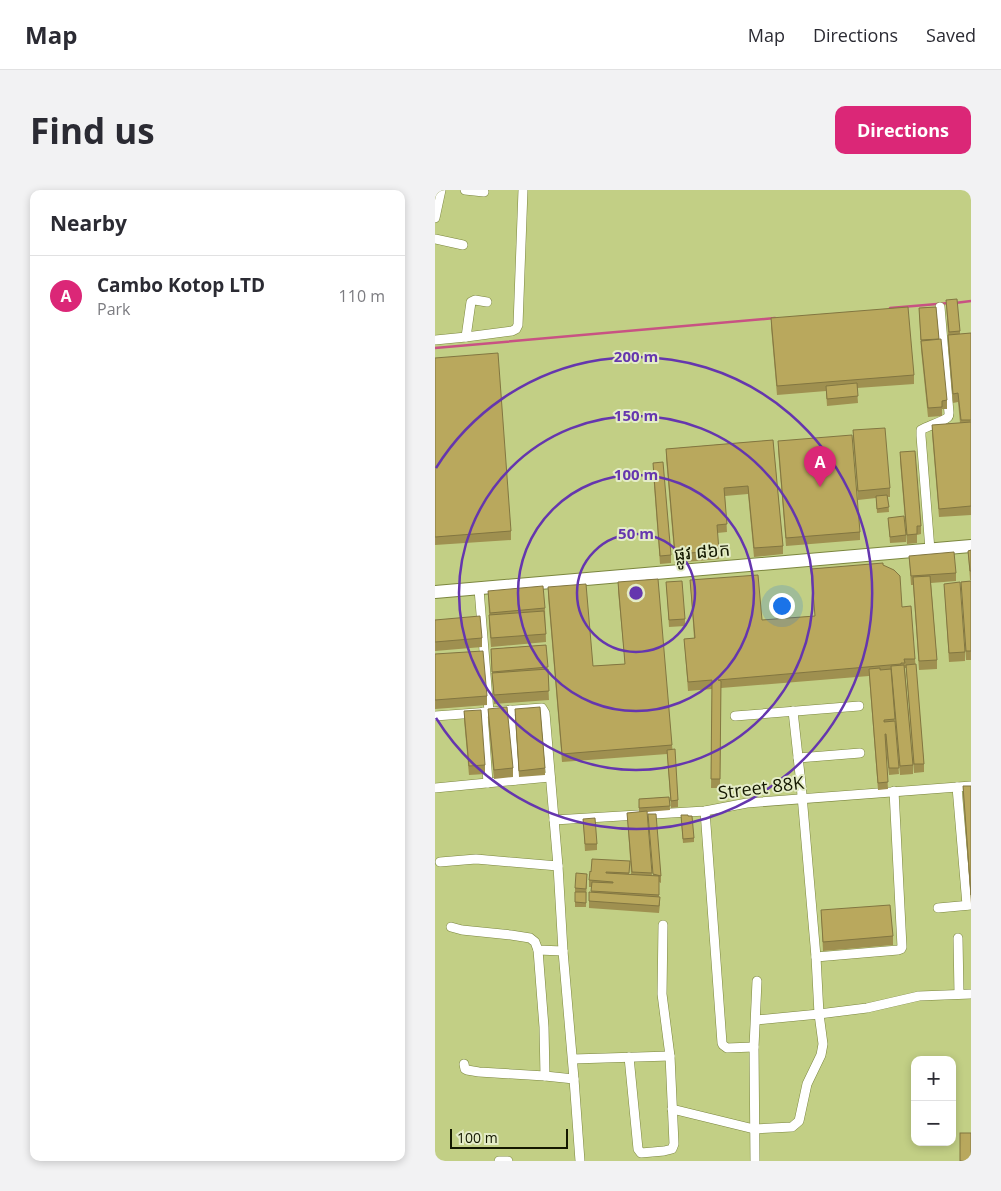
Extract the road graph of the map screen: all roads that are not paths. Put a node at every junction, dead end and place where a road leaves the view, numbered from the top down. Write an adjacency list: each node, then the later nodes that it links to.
1 (441, 190): 5 (street)
2 (465, 190): 4 (street)
3 (523, 190): 10 (street)
4 (484, 192)
5 (435, 218)
6 (435, 239): 7 (street)
7 (463, 245)
8 (487, 302): 10 (street)
9 (940, 307): 13 (street)
10 (466, 337): 11 (street)
11 (435, 340)
12 (971, 546): 13 (street, ផ្លូវ ៨៦ក)
13 (930, 550): 14 (street, ផ្លូវ ៨៦ក)
14 (479, 589): 15 (street, ផ្លូវ ៨៦ក); 19 (street)
15 (435, 592)
16 (859, 706): 18 (street)
17 (510, 710): 19 (street); 24 (street); 25 (street)
18 (793, 711): 21 (street); 23 (street)
19 (486, 712): 20 (street); 26 (street)
20 (435, 716)
21 (735, 716)
22 (860, 753): 23 (street)
23 (798, 758): 31 (street)
24 (550, 777): 25 (street); 33 (street)
25 (515, 780): 26 (street)
26 (489, 783): 29 (street)
27 (971, 786): 28 (street, Street 88K)
28 (957, 787): 30 (street, Street 88K); 36 (street)
29 (435, 788)
30 (893, 791): 31 (street, Street 88K); 43 (street)
31 (802, 799): 32 (street, Street 88K); 43 (street)
32 (705, 811): 33 (street, Street 88K); 49 (street)
33 (554, 820): 35 (street)
34 (440, 862): 35 (street)
35 (558, 866): 42 (street)
36 (969, 905): 37 (street)
37 (939, 908)
38 (663, 925): 50 (street)
39 (451, 927): 41 (street)
40 (958, 938): 45 (street)
41 (538, 950): 42 (street); 54 (street)
42 (563, 950): 52 (street)
43 (816, 957): 47 (street)
44 (757, 981): 48 (street)
45 (959, 994): 46 (street); 47 (street)
46 (971, 994)
47 (819, 1014): 48 (street); 57 (street)
48 (756, 1020): 49 (street)
49 (755, 1047): 57 (street)
50 (670, 1056): 51 (street); 56 (street)
51 (629, 1057): 52 (street); 56 (street)
52 (573, 1059): 55 (street)
53 (464, 1064): 54 (street)
54 (545, 1076): 55 (street)
55 (574, 1079): 60 (street)
56 (673, 1109): 57 (street)
57 (754, 1129): 61 (street)
58 (499, 1161): 59 (street)
59 (509, 1161)
60 (580, 1161)
61 (755, 1161)

